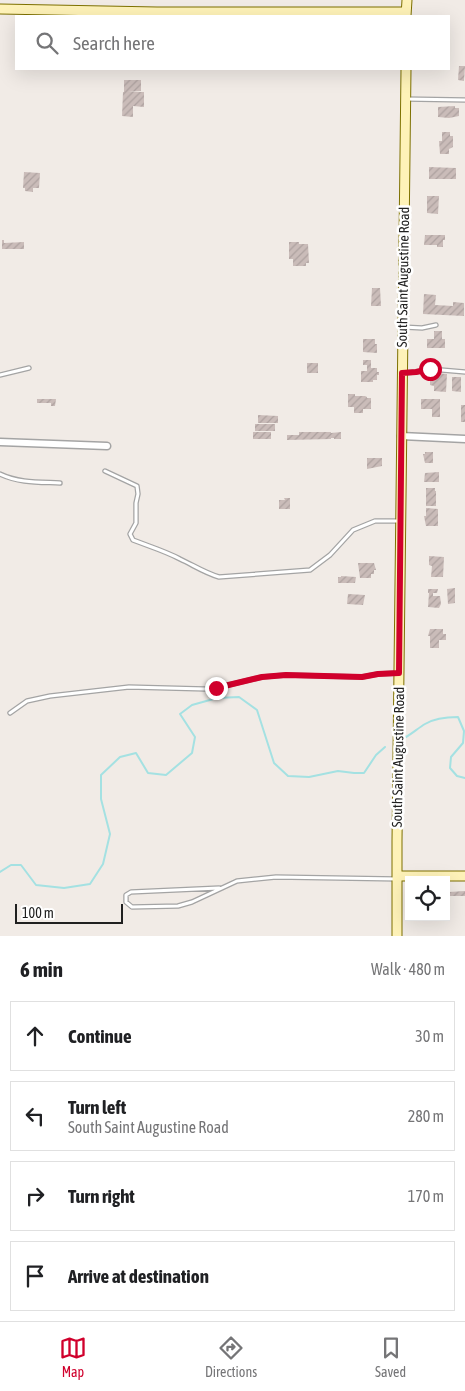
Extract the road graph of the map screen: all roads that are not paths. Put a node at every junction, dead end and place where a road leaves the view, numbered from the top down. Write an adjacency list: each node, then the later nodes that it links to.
1 (407, 0): 4 (street)
2 (12, 5): 3 (street); 4 (street)
3 (0, 9)
4 (406, 14)
5 (406, 70): 6 (street, South Saint Augustine Road)
6 (405, 99): 7 (lane); 9 (street, South Saint Augustine Road)
7 (465, 100)
8 (436, 325): 9 (lane)
9 (403, 327): 12 (street, South Saint Augustine Road)
10 (29, 368): 13 (lane)
11 (465, 372): 12 (lane)
12 (402, 373): 14 (street, South Saint Augustine Road)
13 (0, 375)
14 (401, 436): 15 (street); 21 (street, South Saint Augustine Road)
15 (465, 439)
16 (0, 442): 17 (street)
17 (107, 446)
18 (106, 471): 21 (lane)
19 (0, 474): 20 (lane)
20 (60, 483)
21 (400, 521): 22 (street, South Saint Augustine Road)
22 (399, 673): 23 (lane); 25 (street, South Saint Augustine Road)
23 (10, 713)
24 (465, 876): 25 (street)
25 (398, 878): 26 (lane); 27 (street, South Saint Augustine Road)
26 (220, 888): 26 (lane)
27 (397, 936)

